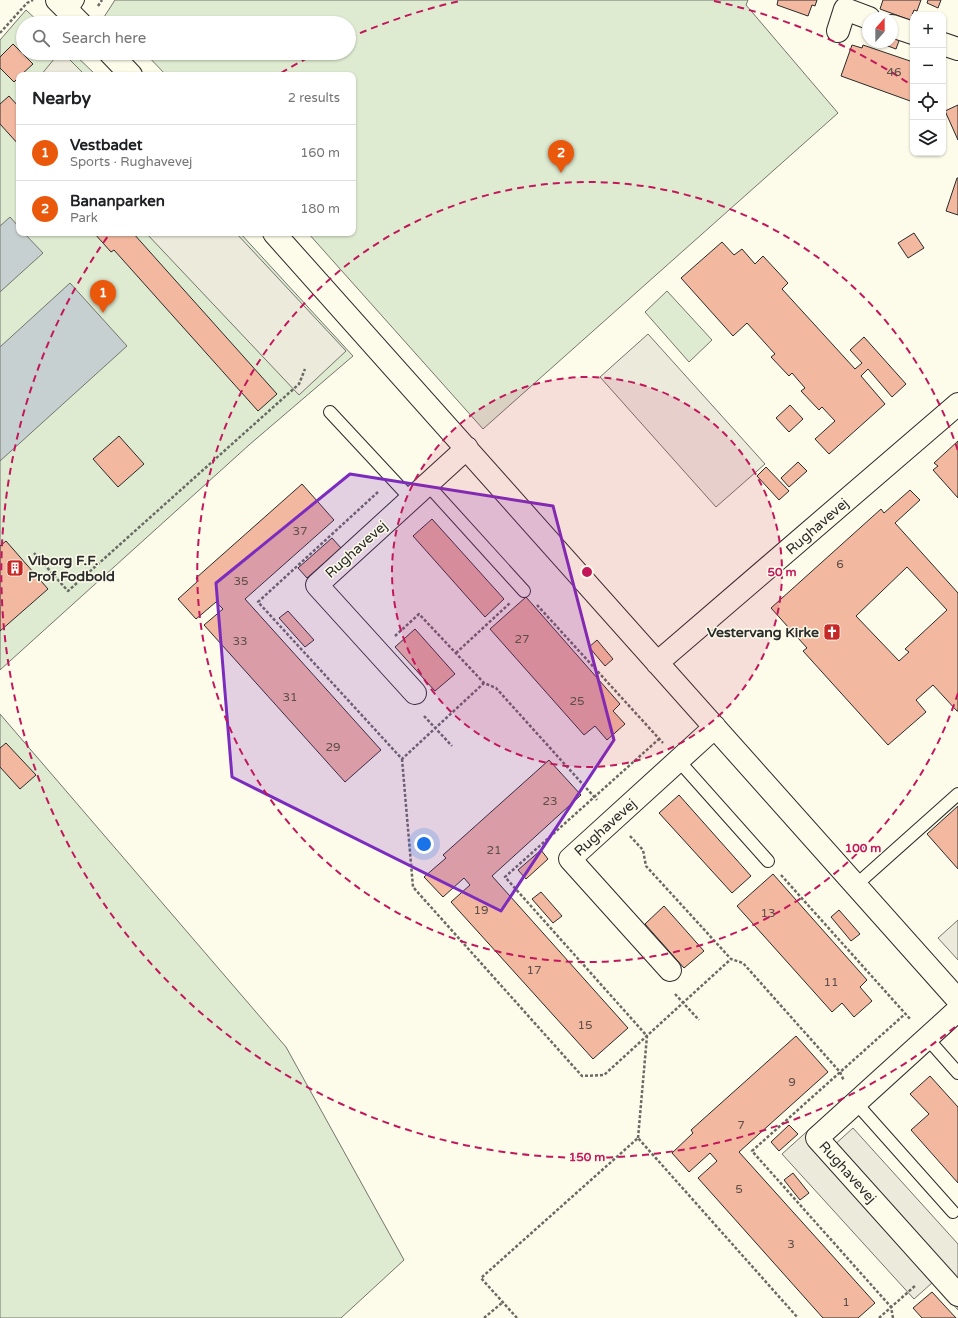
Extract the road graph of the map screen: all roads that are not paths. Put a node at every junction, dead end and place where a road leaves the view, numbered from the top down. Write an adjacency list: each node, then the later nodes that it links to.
1 (862, 15): 3 (street)
2 (898, 28): 4 (street)
3 (838, 31)
4 (910, 32)
5 (946, 45): 6 (street)
6 (958, 49)
7 (117, 60): 8 (street)
8 (128, 72)
9 (277, 236): 12 (street)
10 (958, 404): 16 (street, Rughavevej)
11 (330, 412): 14 (lane)
12 (467, 448): 13 (street, Rughavevej); 16 (street)
13 (427, 484): 14 (street, Rughavevej); 15 (lane)
14 (411, 499): 17 (street, Rughavevej)
15 (524, 591)
16 (657, 663): 18 (street)
17 (415, 693)
18 (715, 727): 19 (street, Rughavevej); 22 (street)
19 (678, 760): 21 (lane); 23 (street, Rughavevej)
20 (958, 794): 22 (lane)
21 (768, 861)
22 (856, 885): 24 (street)
23 (670, 970)
24 (958, 1000)
25 (958, 1010): 26 (street, Rughavevej)
26 (927, 1038): 27 (lane); 28 (street, Rughavevej)
27 (958, 1073)
28 (856, 1103): 29 (lane); 30 (street, Rughavevej)
29 (953, 1212)
30 (958, 1295)

